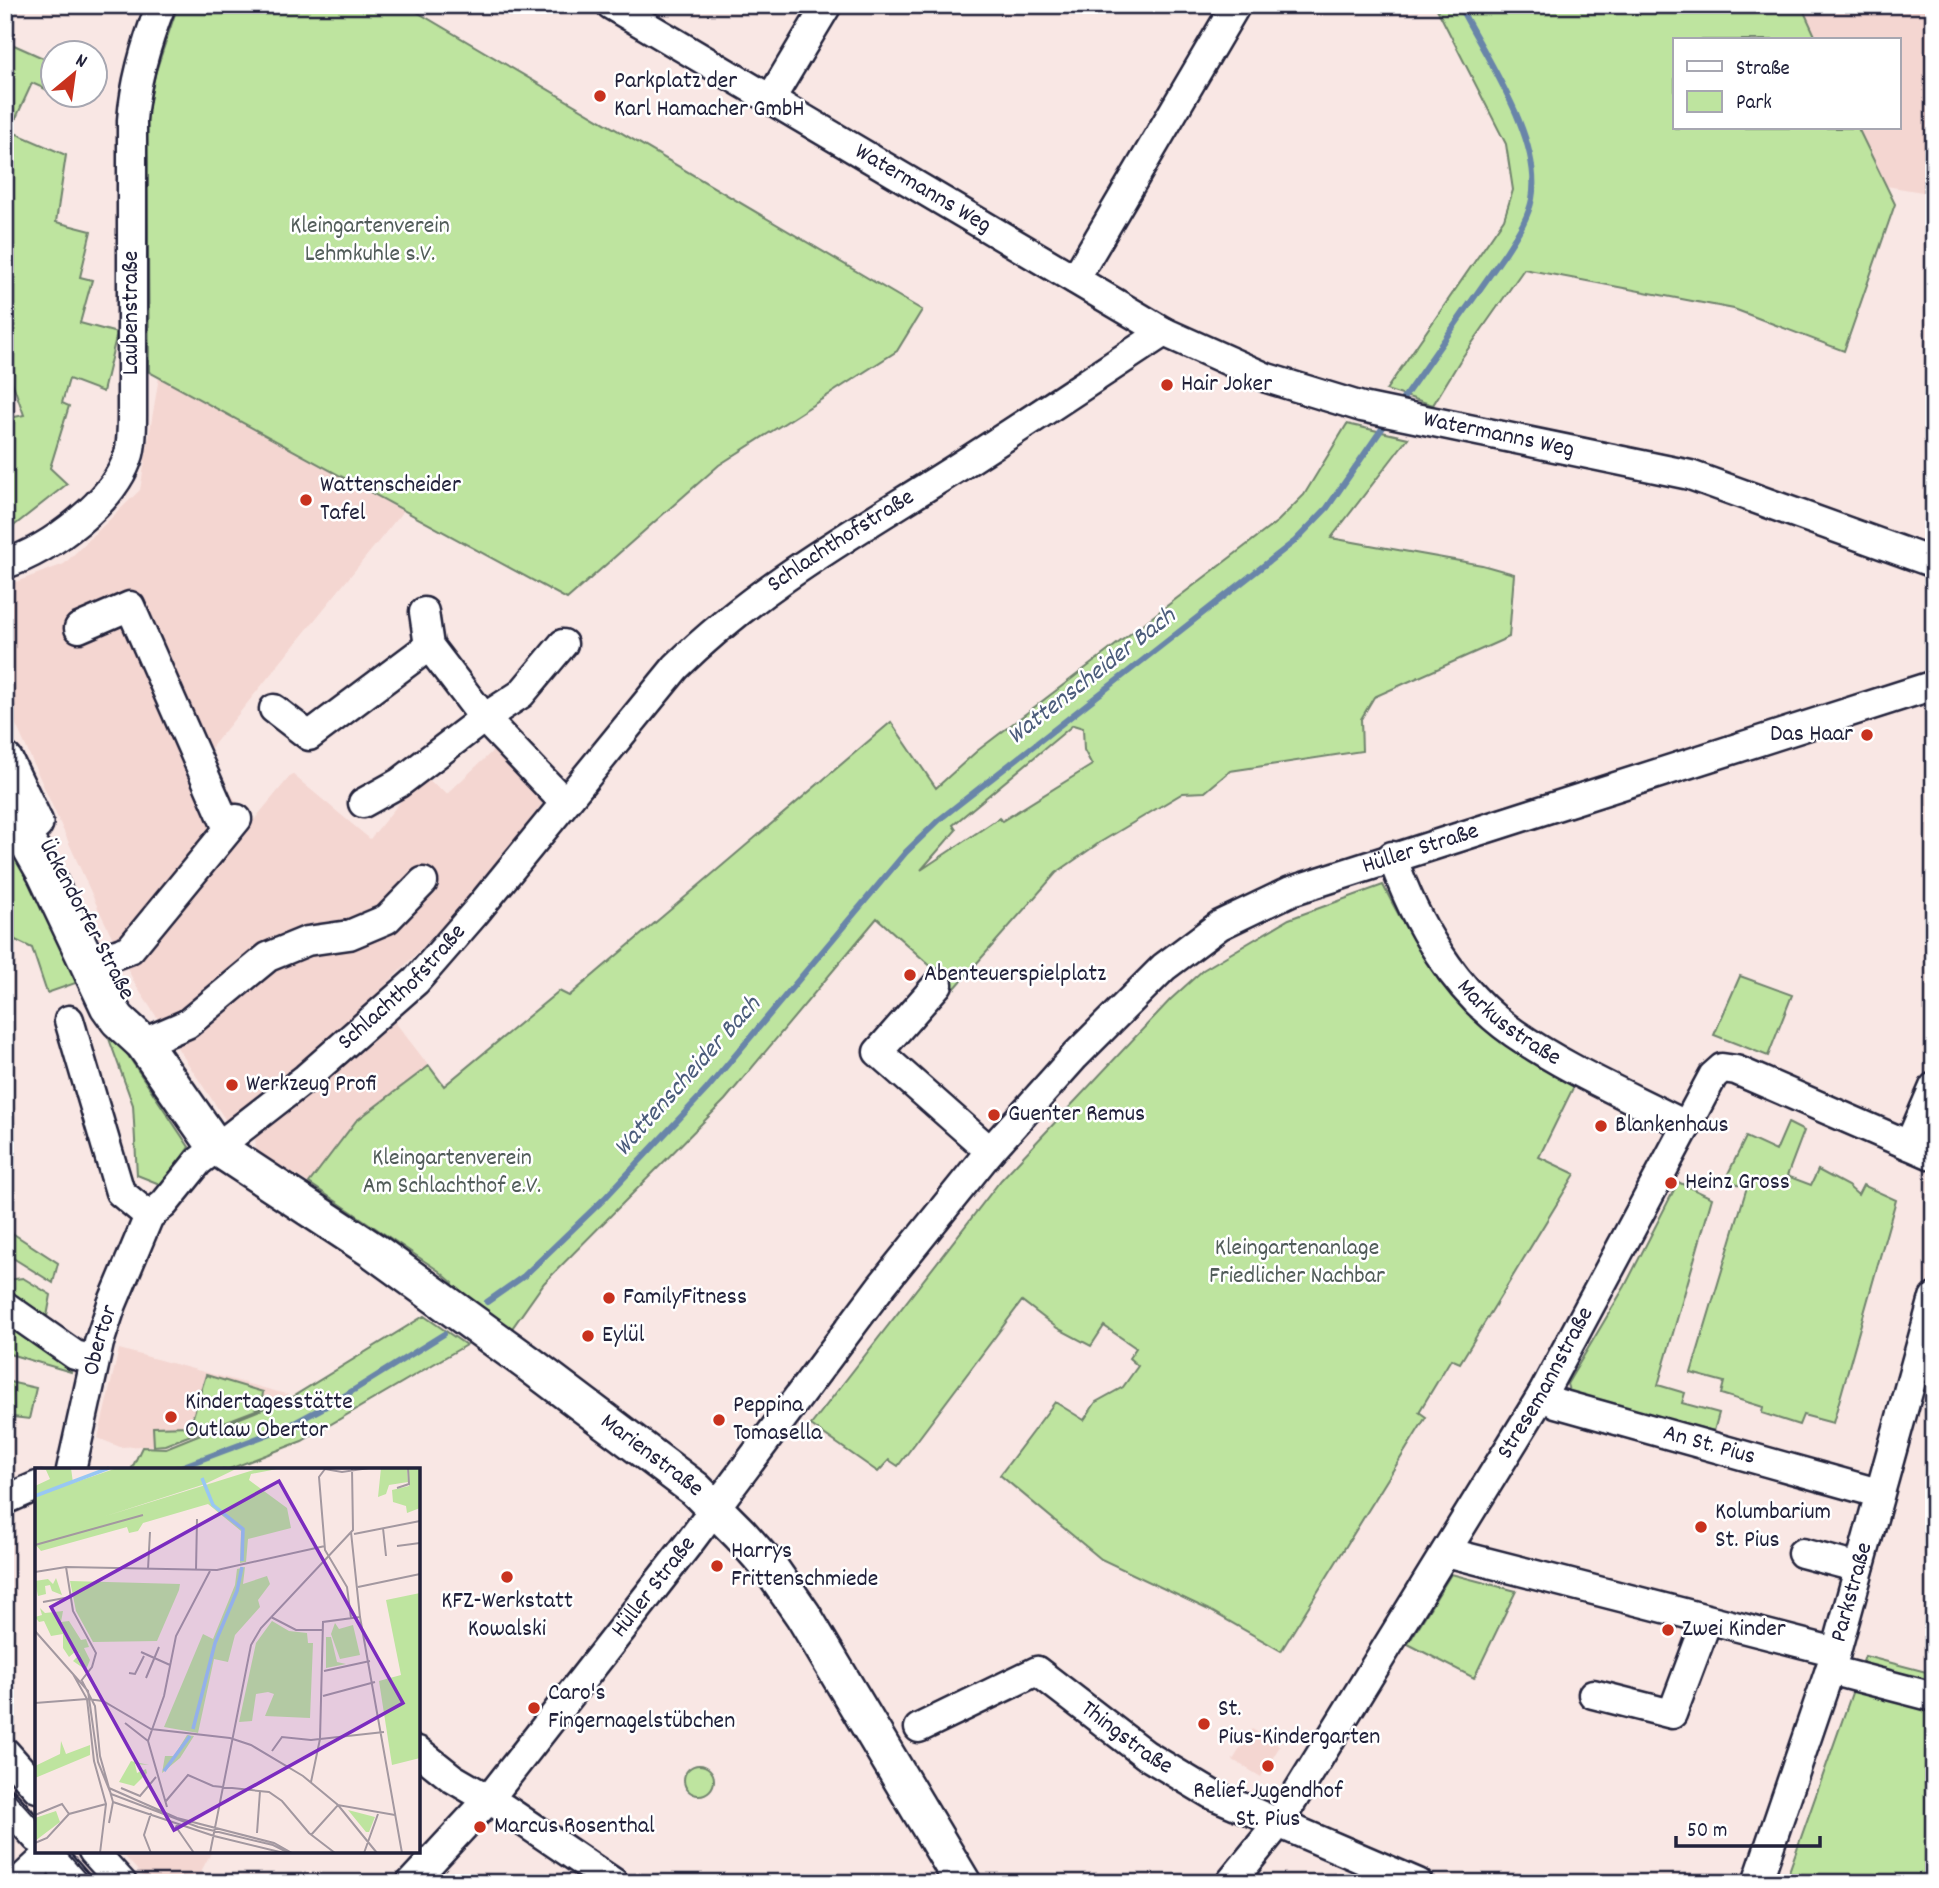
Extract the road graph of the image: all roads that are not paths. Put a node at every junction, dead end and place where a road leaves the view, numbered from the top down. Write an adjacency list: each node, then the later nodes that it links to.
1 (162, 5): 9 (street, Laubenstraße)
2 (611, 5): 5 (street, Watermanns Weg)
3 (827, 5): 5 (street)
4 (1236, 5): 6 (street)
5 (770, 100): 6 (street, Watermanns Weg)
6 (1075, 279): 7 (street, Watermanns Weg)
7 (1164, 332): 8 (street, Watermanns Weg); 18 (street, Schlachthofstraße)
8 (1934, 563)
9 (5, 564)
10 (424, 612): 13 (street)
11 (79, 628): 24 (street)
12 (563, 644): 16 (street)
13 (429, 646): 15 (street); 16 (street)
14 (1934, 685): 22 (street, Hüller Straße)
15 (274, 709)
16 (484, 718): 18 (street); 20 (street)
17 (5, 761): 24 (main road, Ückendorfer Straße)
18 (564, 802): 30 (street, Schlachthofstraße)
19 (5, 803): 21 (main road, Ückendorfer Straße)
20 (363, 803)
21 (18, 844): 24 (main road, Ückendorfer Straße)
22 (1392, 856): 29 (street, Markusstraße); 31 (street, Hüller Straße)
23 (423, 882): 27 (street)
24 (98, 963): 27 (main road, Ückendorfer Straße)
25 (938, 984): 31 (street)
26 (69, 1020): 33 (street)
27 (143, 1043): 30 (main road, Ückendorfer Straße)
28 (1934, 1087): 32 (street)
29 (1687, 1126): 32 (street, Stresemannstraße); 37 (street, Stresemannstraße)
30 (216, 1147): 33 (street, Obertor); 42 (main road, Marienstraße)
31 (989, 1151): 42 (street, Hüller Straße)
32 (1922, 1151)
33 (149, 1216): 36 (street, Obertor)
34 (1934, 1298): 40 (street, Parkstraße)
35 (5, 1306): 36 (street)
36 (94, 1360): 38 (street, Obertor)
37 (1542, 1395): 40 (street, An St. Pius); 43 (street, Stresemannstraße)
38 (71, 1468)
39 (35, 1487): 41 (street)
40 (1878, 1493): 45 (street, Parkstraße)
41 (5, 1500)
42 (714, 1508): 54 (street, Hüller Straße); 66 (main road, Marienstraße)
43 (1446, 1552): 46 (street); 56 (street, Stresemannstraße)
44 (1802, 1553): 45 (street)
45 (1859, 1568): 47 (street, Parkstraße)
46 (1707, 1621): 47 (street); 48 (street)
47 (1833, 1661): 49 (street); 69 (street, Parkstraße)
48 (1593, 1694)
49 (1934, 1697)
50 (919, 1728): 56 (street, Thingstraße)
51 (5, 1752): 53 (street)
52 (420, 1753): 54 (street)
53 (35, 1786)
54 (489, 1799): 64 (street, Hüller Straße); 65 (street)
55 (5, 1803): 57 (street)
56 (1278, 1824): 67 (street, Stresemannstraße); 68 (street, Thingstraße)
57 (35, 1836)
58 (41, 1853): 61 (street)
59 (50, 1853): 62 (street)
60 (95, 1853): 63 (street)
61 (24, 1883)
62 (76, 1883)
63 (122, 1883)
64 (411, 1883)
65 (614, 1883)
66 (963, 1883)
67 (1230, 1883)
68 (1418, 1883)
69 (1758, 1883)

